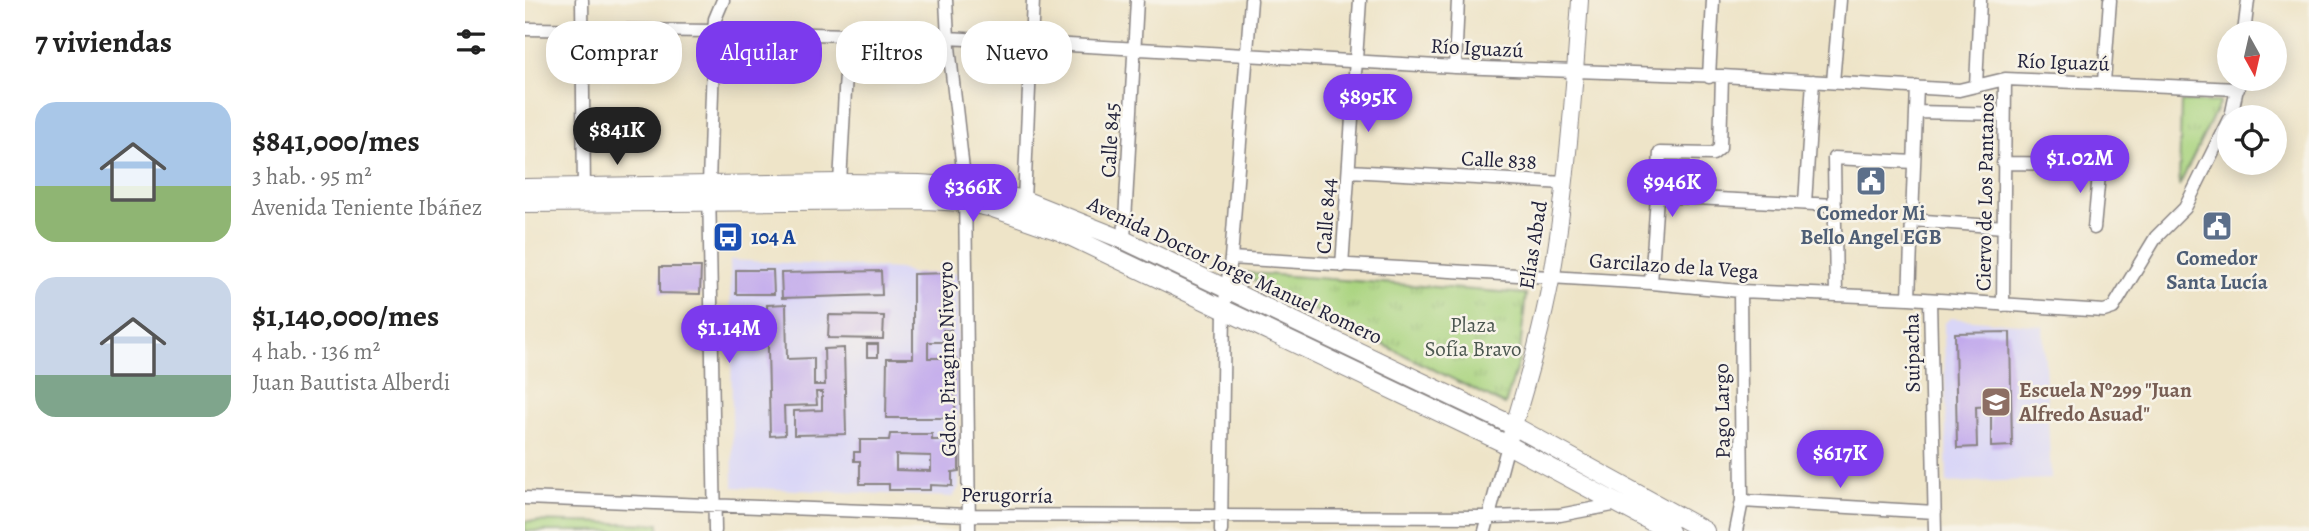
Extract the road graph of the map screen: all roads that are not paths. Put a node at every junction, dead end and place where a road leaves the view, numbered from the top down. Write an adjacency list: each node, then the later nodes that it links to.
1 (582, 0): 15 (street)
2 (723, 0): 16 (street)
3 (946, 0): 21 (street, Gdor. Piragine Niveyro)
4 (1033, 0): 17 (street)
5 (1137, 0): 24 (street, Calle 845)
6 (1251, 0): 25 (street)
7 (1360, 0): 26 (street, Calle 844)
8 (1458, 0): 27 (street)
9 (1580, 0): 28 (street, Elías Abad)
10 (1713, 0): 29 (street)
11 (1840, 0): 32 (street)
12 (1980, 0): 39 (street)
13 (2110, 0): 33 (street)
14 (2248, 0): 18 (street)
15 (582, 21)
16 (715, 21)
17 (1032, 21)
18 (2245, 21)
19 (525, 29): 20 (street, Río Iguazú)
20 (546, 29)
21 (948, 38): 22 (street, Río Iguazú); 52 (street, Gdor. Piragine Niveyro)
22 (961, 39)
23 (1072, 46): 24 (street, Río Iguazú)
24 (1135, 50): 25 (street, Río Iguazú); 61 (street, Calle 845)
25 (1246, 57): 26 (street, Río Iguazú); 62 (street)
26 (1358, 60): 27 (street, Río Iguazú); 46 (street, Calle 844)
27 (1455, 67): 28 (street, Río Iguazú)
28 (1575, 72): 29 (street, Río Iguazú); 48 (street, Elías Abad)
29 (1715, 76): 31 (street, Río Iguazú); 53 (street)
30 (2005, 79): 33 (street, Río Iguazú); 39 (street, Río Iguazú); 42 (street, Ciervo de Los Pantanos)
31 (1813, 81): 32 (street, Río Iguazú); 56 (street)
32 (1833, 82): 40 (street, Río Iguazú)
33 (2104, 82): 38 (street, Río Iguazú)
34 (583, 84): 51 (street)
35 (712, 84): 50 (street)
36 (845, 84): 47 (street)
37 (1029, 84): 54 (street)
38 (2217, 84)
39 (1976, 86): 40 (street, Río Iguazú)
40 (1917, 87): 41 (street, Suipacha)
41 (1916, 112): 42 (street); 44 (street, Suipacha)
42 (2004, 114): 45 (street, Ciervo de Los Pantanos)
43 (2217, 144): 71 (street, Garcilazo de la Vega)
44 (1914, 162): 57 (street); 58 (street, Suipacha)
45 (2003, 163): 59 (street, Ciervo de Los Pantanos); 60 (street)
46 (1349, 171): 48 (street, Calle 838); 63 (street, Calle 844)
47 (840, 183): 50 (main road, Avenida Doctor Jorge Manuel Romero); 52 (main road, Avenida Doctor Jorge Manuel Romero)
48 (1564, 183): 64 (street, Elías Abad)
49 (525, 188): 51 (main road)
50 (709, 192): 51 (main road); 52 (main road, Avenida Doctor Jorge Manuel Romero); 77 (street)
51 (584, 194): 55 (main road)
52 (964, 195): 54 (main road, Avenida Doctor Jorge Manuel Romero); 72 (main road, Avenida Doctor Jorge Manuel Romero); 80 (street, Gdor. Piragine Niveyro)
53 (1657, 196): 56 (street); 65 (street)
54 (1024, 200): 61 (main road, Avenida Doctor Jorge Manuel Romero)
55 (525, 203)
56 (1805, 203): 57 (street)
57 (1835, 205): 68 (street)
58 (1912, 220): 59 (street); 69 (street, Suipacha)
59 (2004, 227): 71 (street, Ciervo de Los Pantanos)
60 (2094, 228)
61 (1124, 240): 66 (main road, Avenida Doctor Jorge Manuel Romero)
62 (1231, 258): 63 (street, Garcilazo de la Vega); 66 (street)
63 (1342, 266): 64 (street, Garcilazo de la Vega)
64 (1551, 277): 65 (street, Garcilazo de la Vega); 73 (street, Elías Abad)
65 (1650, 283): 67 (street, Garcilazo de la Vega)
66 (1227, 288): 72 (street); 73 (main road, Avenida Doctor Jorge Manuel Romero)
67 (1740, 291): 68 (street, Garcilazo de la Vega); 76 (street, Pago Largo)
68 (1836, 295): 69 (street, Garcilazo de la Vega)
69 (1909, 298): 70 (street, Garcilazo de la Vega)
70 (1930, 300): 71 (street, Garcilazo de la Vega); 79 (street, Suipacha)
71 (2003, 306)
72 (1224, 308): 74 (main road, Avenida Doctor Jorge Manuel Romero); 81 (street)
73 (1514, 426): 74 (street, Elías Abad); 88 (main road, Avenida Doctor Jorge Manuel Romero)
74 (1509, 445): 78 (main road, Avenida Doctor Jorge Manuel Romero); 82 (street, Elías Abad)
75 (525, 498): 77 (street, Perugorría)
76 (1742, 501): 79 (street); 89 (street, Pago Largo)
77 (714, 503): 80 (street, Perugorría); 83 (street)
78 (1618, 504): 82 (street, Perugorría); 87 (main road, Avenida Doctor Jorge Manuel Romero)
79 (1935, 512): 90 (street, Suipacha)
80 (968, 515): 81 (street, Perugorría); 84 (street, Gdor. Piragine Niveyro)
81 (1221, 515): 82 (street, Perugorría); 85 (street)
82 (1488, 517): 86 (street, Elías Abad)
83 (715, 531)
84 (968, 531)
85 (1221, 531)
86 (1485, 531)
87 (1669, 531)
88 (1705, 531)
89 (1736, 531)
90 (1935, 531)

